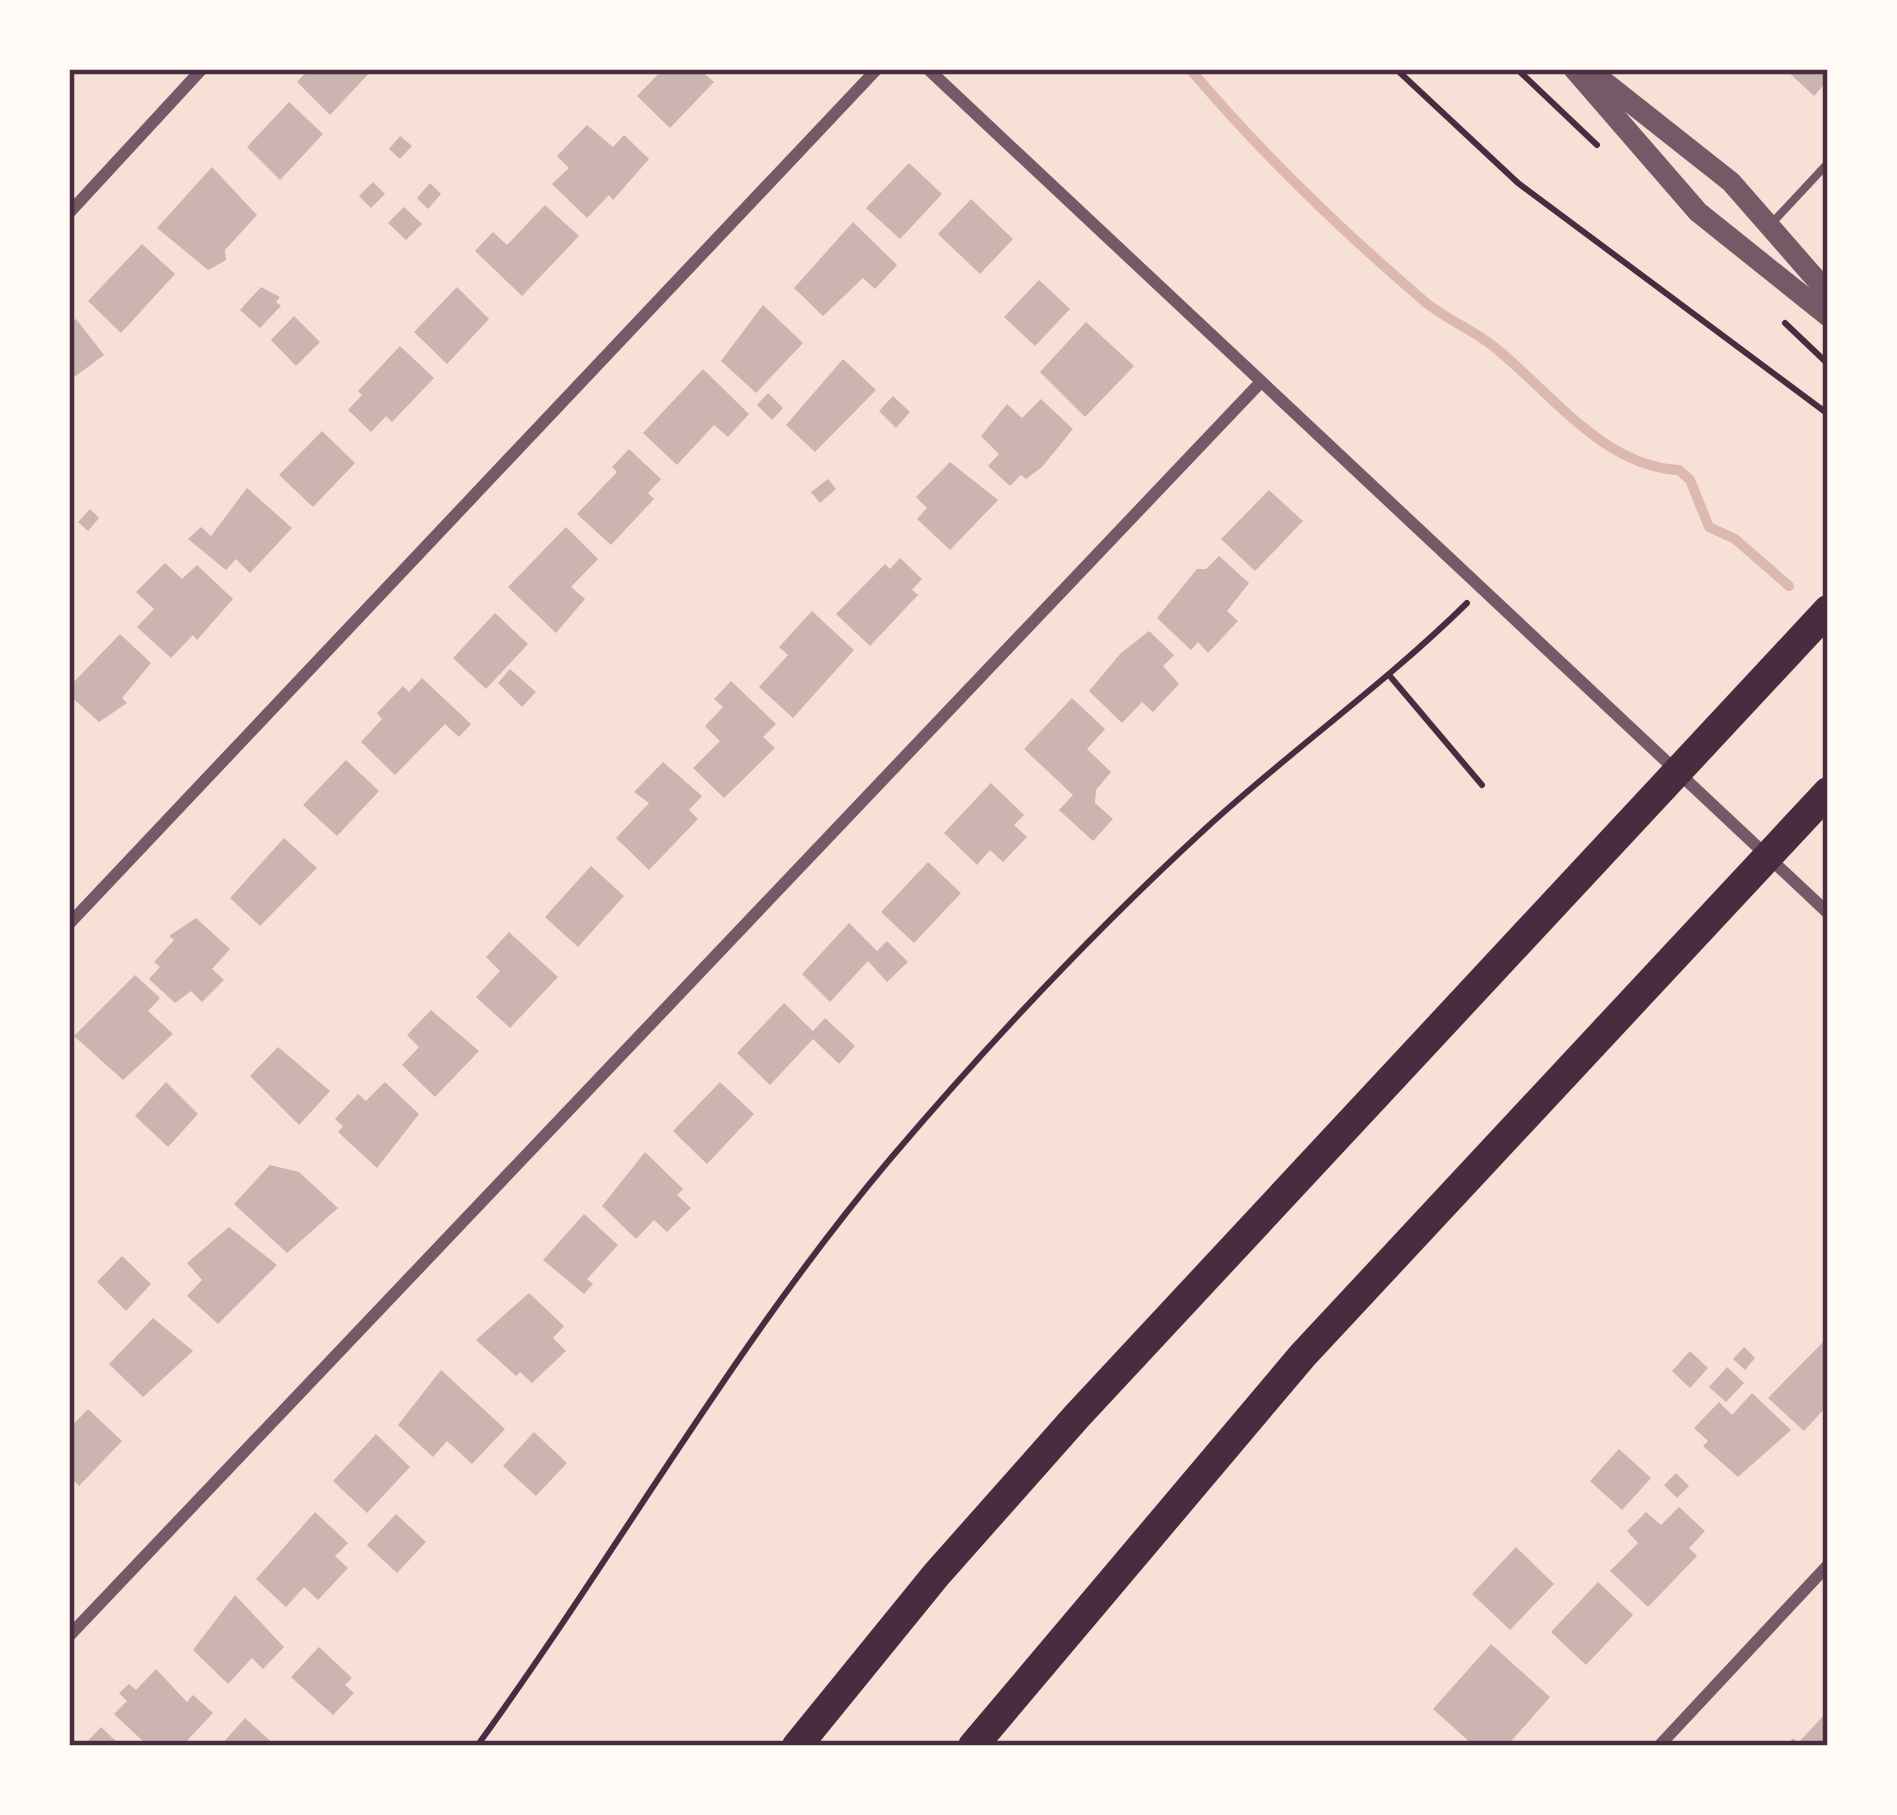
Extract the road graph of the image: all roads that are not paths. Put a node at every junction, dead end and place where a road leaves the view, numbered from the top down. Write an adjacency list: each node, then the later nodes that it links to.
1 (202, 69): 7 (street)
2 (877, 69): 15 (street)
3 (928, 69): 11 (street)
4 (1574, 69): 10 (street)
5 (1588, 69): 8 (street)
6 (1828, 163): 8 (lane)
7 (69, 213)
8 (1772, 224): 9 (street)
9 (1828, 292)
10 (1828, 316)
11 (1259, 384): 14 (street); 17 (street)
12 (1828, 610): 18 (highway)
13 (1828, 793): 19 (highway)
14 (1828, 913)
15 (69, 923)
16 (1828, 1565): 20 (street)
17 (69, 1636)
18 (797, 1746)
19 (973, 1746)
20 (1659, 1746)

